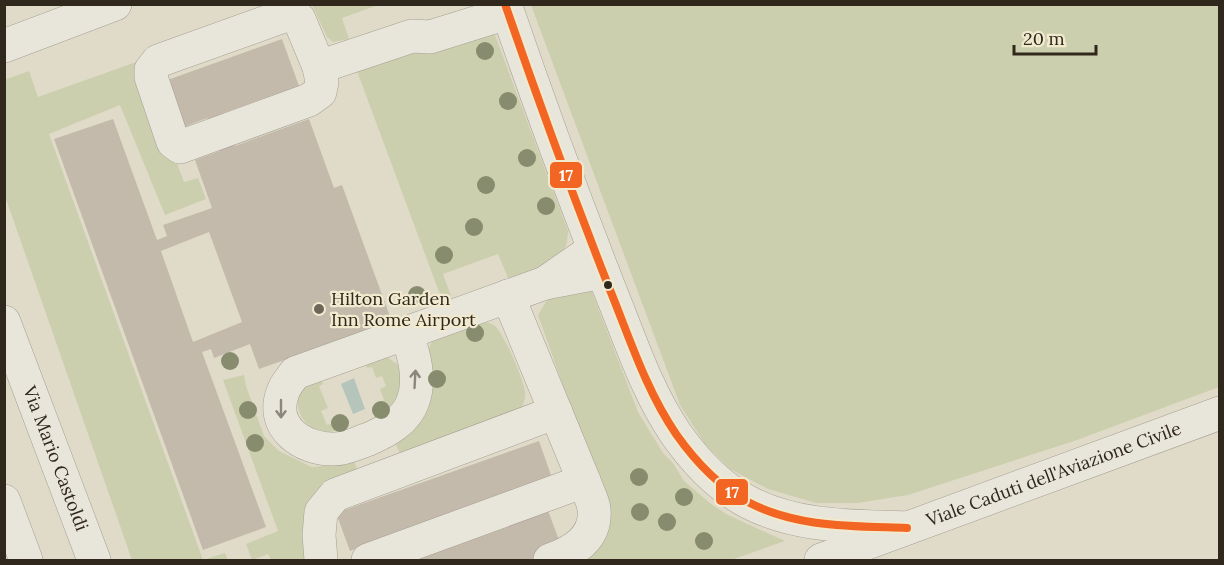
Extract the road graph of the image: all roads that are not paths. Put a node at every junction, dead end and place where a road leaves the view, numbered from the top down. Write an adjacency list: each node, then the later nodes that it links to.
1 (115, 4): 5 (street)
2 (468, 4): 4 (street)
3 (506, 9): 4 (street); 7 (street)
4 (412, 36): 6 (street)
5 (4, 46)
6 (319, 67): 6 (street)
7 (598, 260): 8 (street); 15 (street)
8 (508, 296): 10 (street); 11 (street)
9 (4, 322): 17 (street, Via Mario Castoldi)
10 (407, 334)
11 (556, 412): 13 (street); 18 (street)
12 (1220, 413): 15 (street, Viale Caduti dell'Aviazione Civile)
13 (584, 481): 19 (street); 20 (street)
14 (4, 501): 16 (street)
15 (908, 528): 21 (street, Viale Caduti dell'Aviazione Civile)
16 (26, 561)
17 (94, 561)
18 (321, 561)
19 (368, 561)
20 (550, 561)
21 (821, 561)

